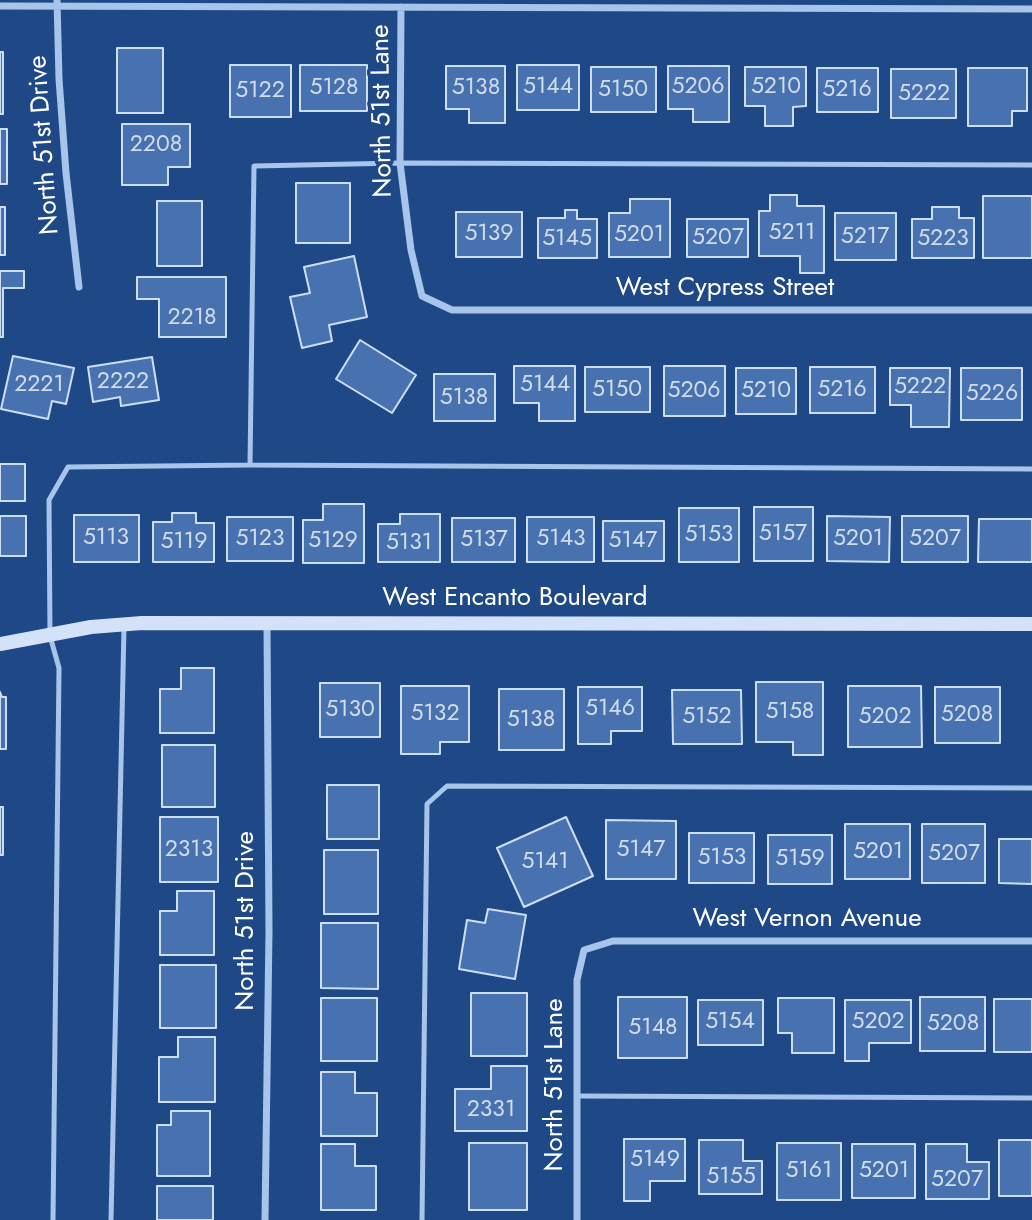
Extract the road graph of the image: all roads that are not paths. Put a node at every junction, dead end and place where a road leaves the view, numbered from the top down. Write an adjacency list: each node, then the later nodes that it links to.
1 (57, 3): 2 (street); 3 (street); 8 (street, North 51st Drive)
2 (217, 3): 4 (street)
3 (0, 6)
4 (401, 7): 5 (street); 6 (street, North 51st Lane)
5 (1032, 9)
6 (400, 163): 7 (lane); 9 (street, North 51st Lane); 11 (lane)
7 (1032, 165)
8 (79, 287)
9 (422, 296): 10 (street, West Cypress Street)
10 (1032, 310)
11 (250, 465): 12 (lane); 16 (lane)
12 (1032, 469)
13 (267, 622): 14 (street, West Encanto Boulevard); 15 (street, West Encanto Boulevard); 25 (street, North 51st Drive)
14 (124, 624): 16 (street, West Encanto Boulevard); 24 (lane)
15 (1032, 624)
16 (50, 636): 17 (street, West Encanto Boulevard); 23 (lane)
17 (0, 645)
18 (1032, 788): 26 (lane)
19 (1032, 941): 20 (street, West Vernon Avenue)
20 (584, 950): 21 (street, North 51st Lane)
21 (579, 1096): 22 (lane); 27 (street, North 51st Lane)
22 (1032, 1098)
23 (52, 1220)
24 (111, 1220)
25 (265, 1220)
26 (422, 1220)
27 (577, 1220)

